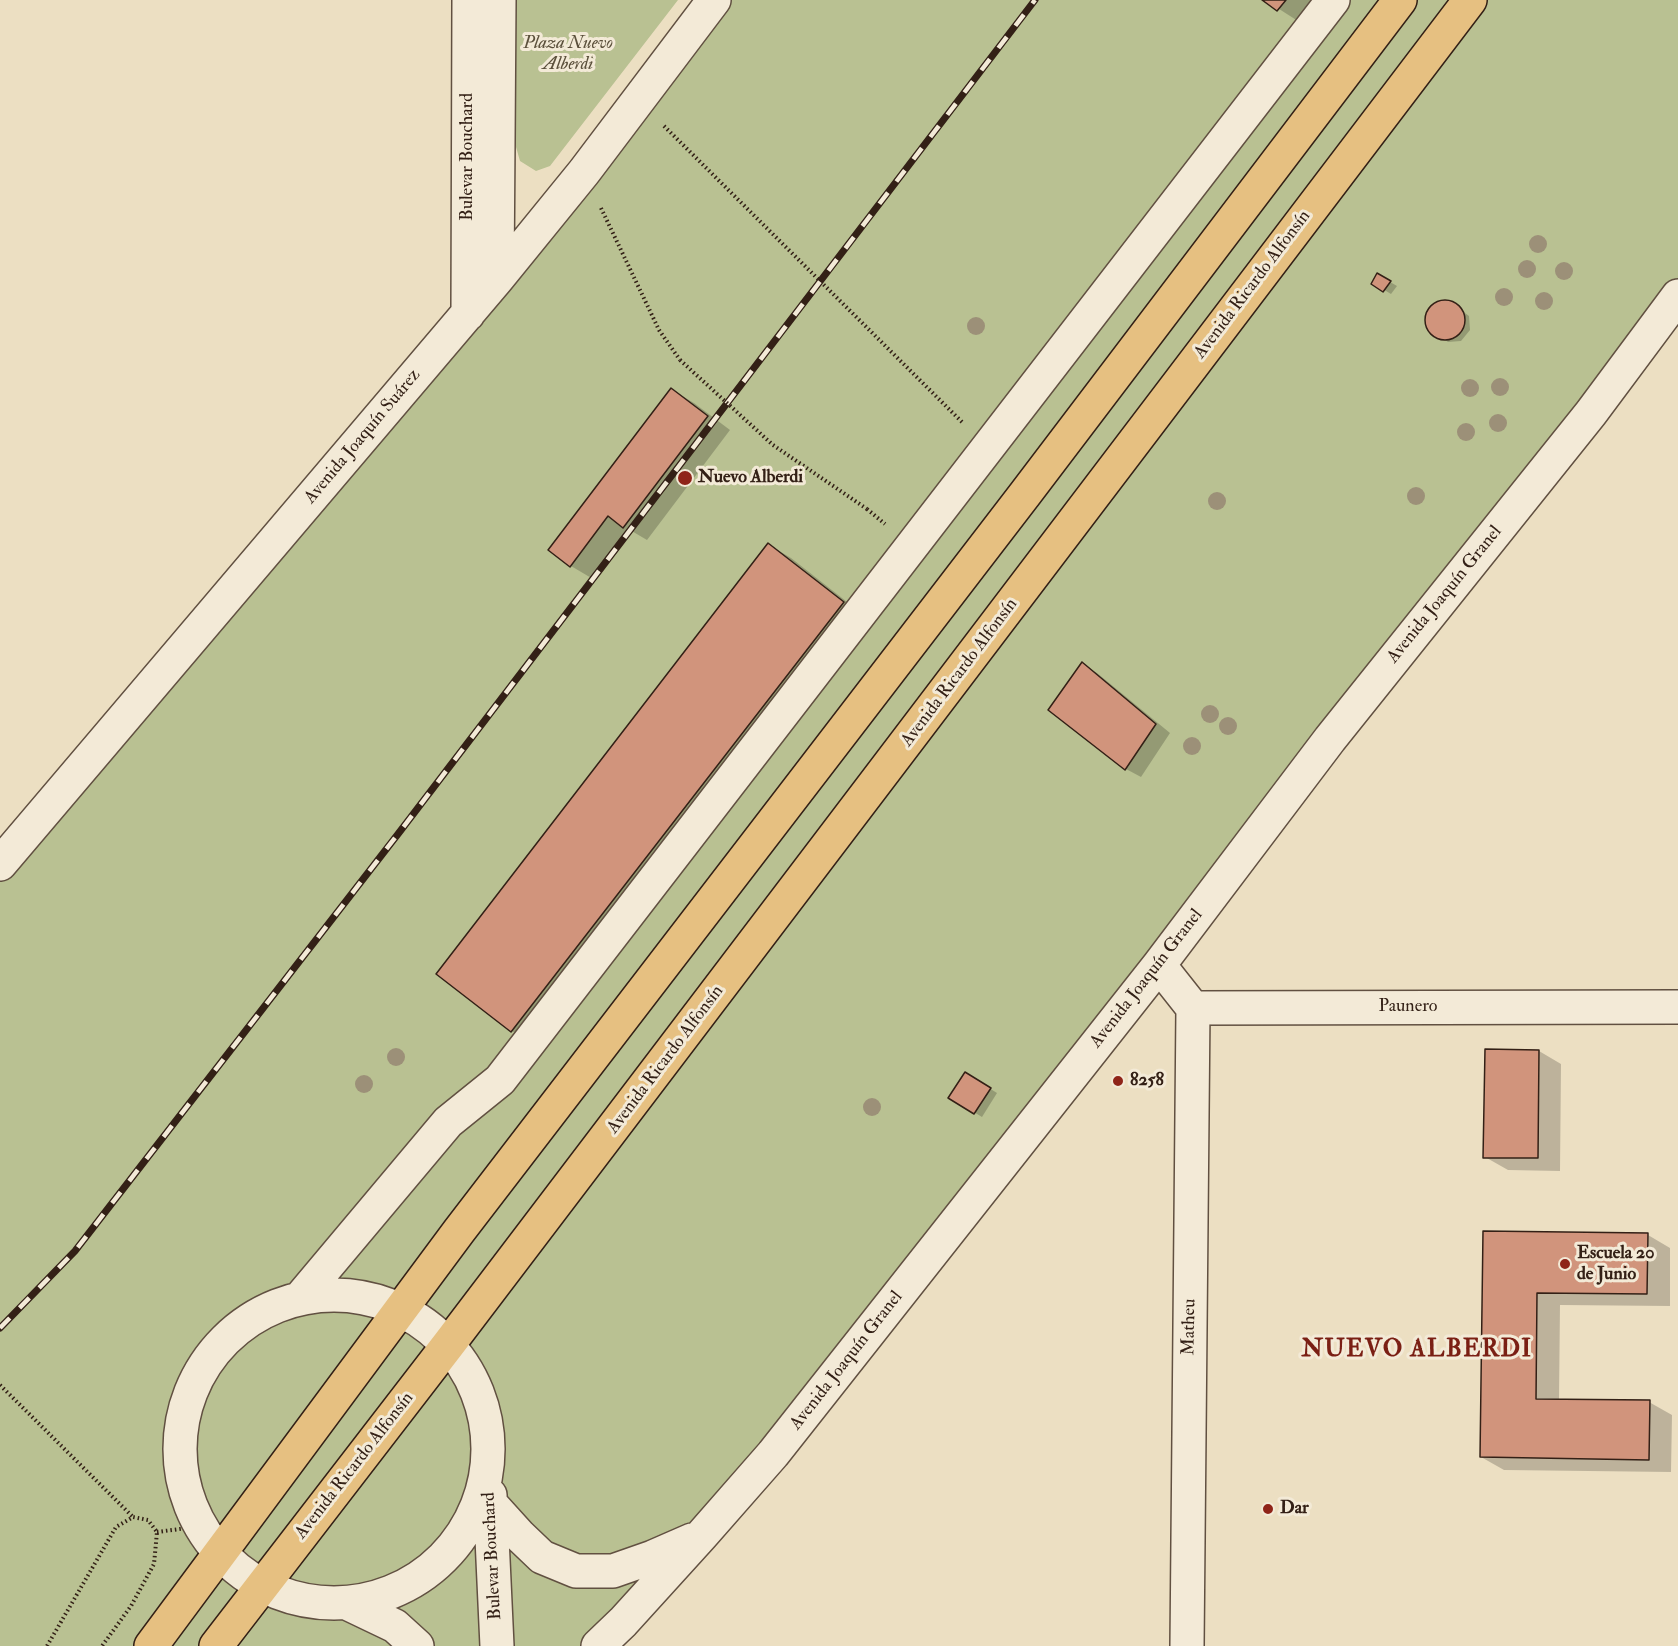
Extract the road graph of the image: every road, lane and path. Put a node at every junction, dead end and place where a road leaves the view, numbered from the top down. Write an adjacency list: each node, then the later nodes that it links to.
1 (469, 0): 11 (street, Bulevar Bouchard)
2 (499, 0): 9 (street, Bulevar Bouchard)
3 (714, 0): 7 (street, Avenida Joaquín Suárez)
4 (1333, 0): 12 (street)
5 (1400, 0): 19 (highway)
6 (1470, 0): 20 (highway, Avenida Ricardo Alfonsín)
7 (638, 100): 8 (street, Avenida Joaquín Suárez); 12 (path)
8 (584, 172): 9 (street, Avenida Joaquín Suárez); 13 (path, bridge)
9 (497, 279): 11 (street, Avenida Joaquín Suárez)
10 (1678, 296): 15 (street, Avenida Joaquín Granel)
11 (468, 314): 14 (street, Avenida Joaquín Suárez)
12 (980, 459): 18 (street)
13 (867, 509)
14 (0, 864)
15 (1159, 965): 17 (street); 27 (street, Avenida Joaquín Granel)
16 (1678, 1007): 17 (street, Paunero)
17 (1193, 1008): 38 (street, Matheu)
18 (301, 1298): 19 (street); 25 (street)
19 (400, 1309): 20 (street); 28 (highway)
20 (448, 1345): 22 (street); 29 (highway, Avenida Ricardo Alfonsín)
21 (0, 1385): 24 (path)
22 (488, 1466): 23 (street, Bulevar Bouchard); 30 (street)
23 (491, 1504): 27 (street); 36 (street, Bulevar Bouchard)
24 (133, 1517): 26 (path); 31 (path)
25 (200, 1526): 26 (path); 28 (street)
26 (157, 1532): 32 (path)
27 (702, 1535): 37 (street, Avenida Joaquín Granel)
28 (220, 1554): 29 (street); 33 (highway)
29 (262, 1586): 30 (street); 34 (highway, Avenida Ricardo Alfonsín)
30 (349, 1604): 35 (street)
31 (47, 1646)
32 (102, 1646)
33 (151, 1646)
34 (216, 1646)
35 (417, 1646)
36 (497, 1646)
37 (598, 1646)
38 (1187, 1646)

